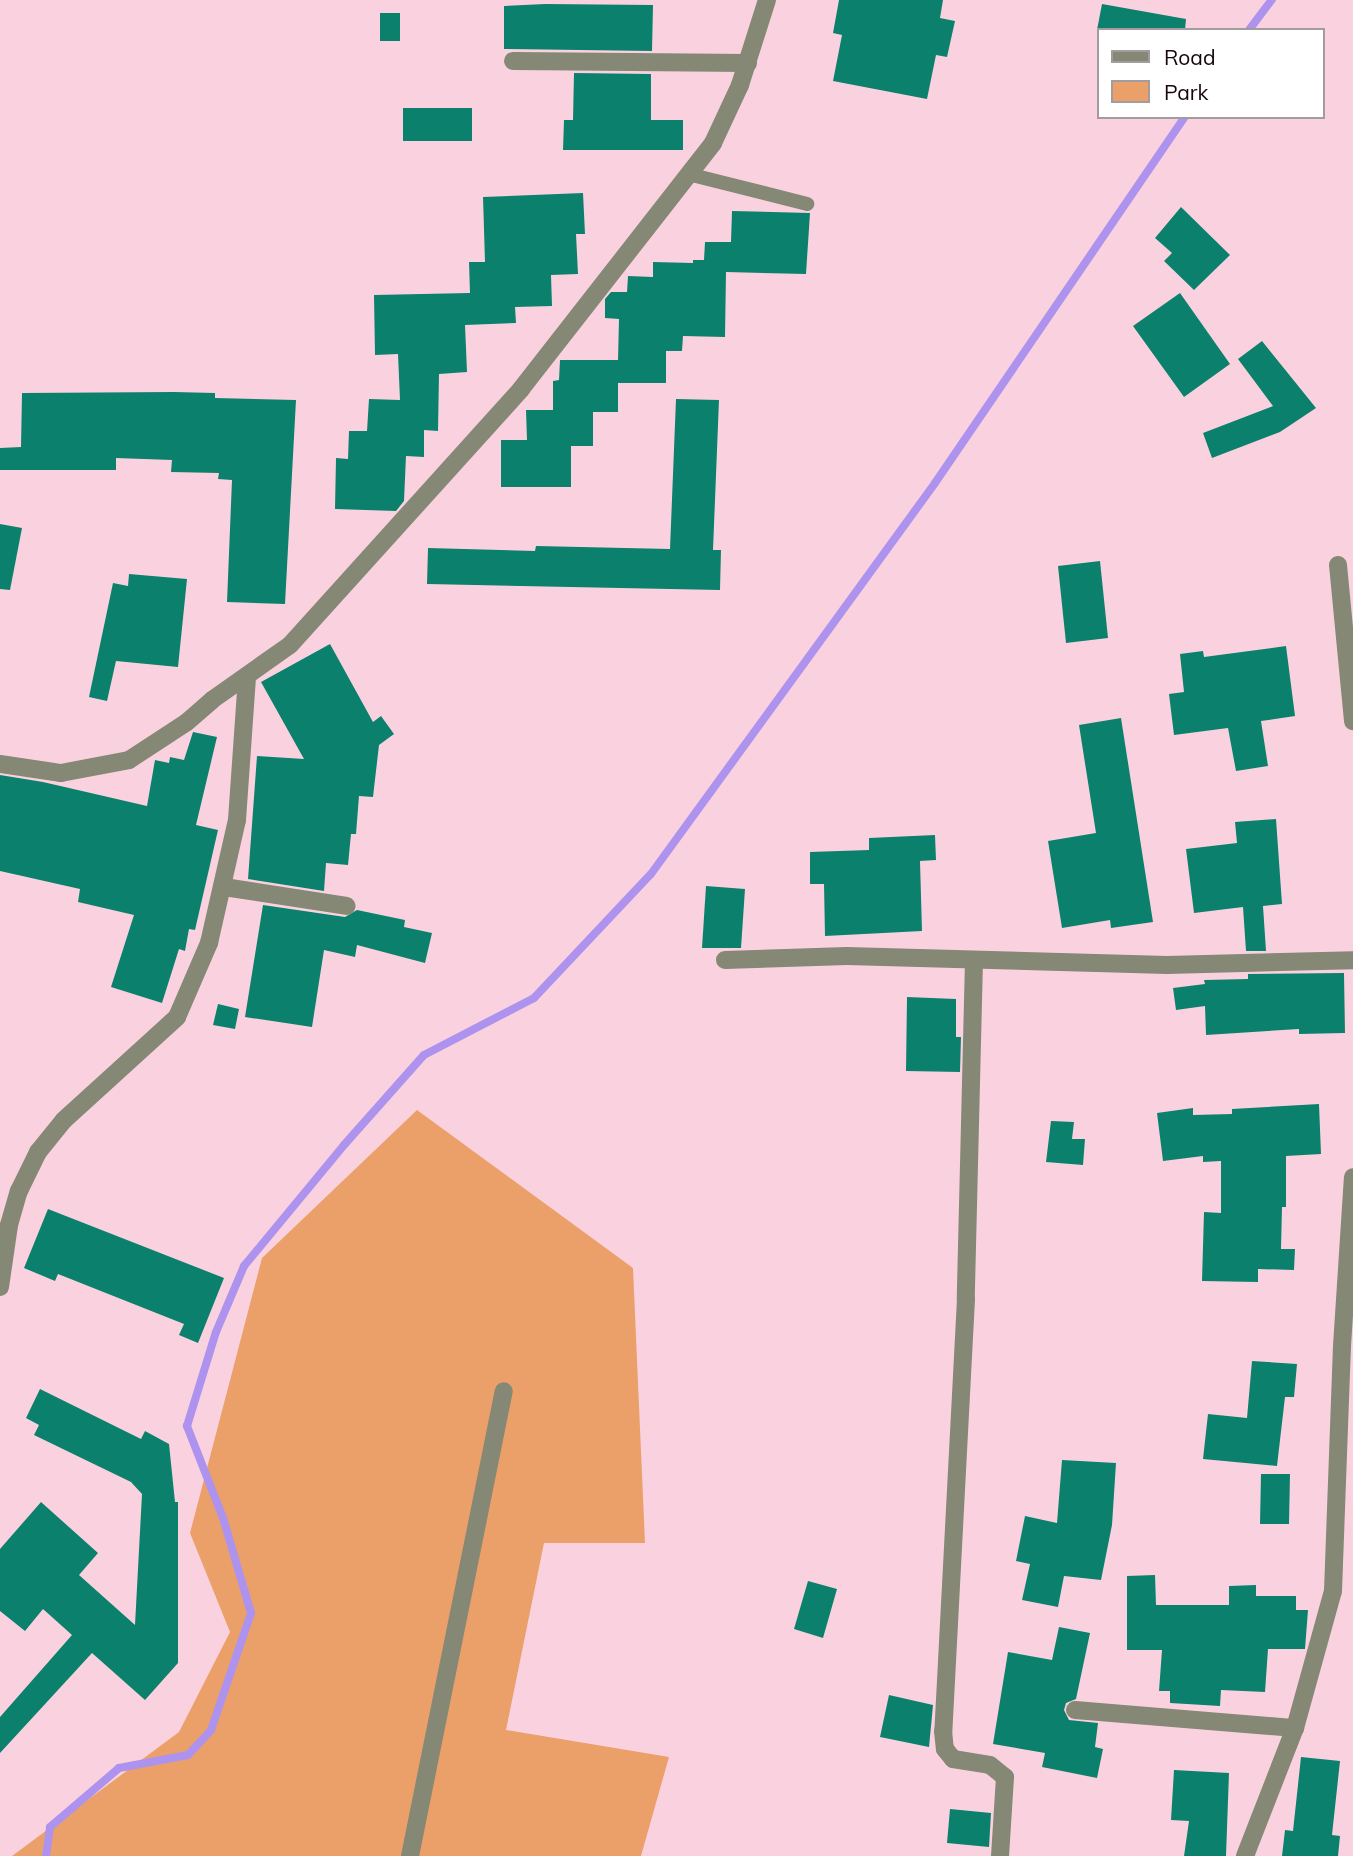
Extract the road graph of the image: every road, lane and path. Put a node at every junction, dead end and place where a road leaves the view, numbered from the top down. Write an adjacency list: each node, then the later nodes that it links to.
1 (767, 0): 3 (street)
2 (513, 61): 3 (street)
3 (748, 63): 4 (street)
4 (688, 174): 5 (lane); 7 (street)
5 (807, 204)
6 (1338, 565): 8 (street)
7 (247, 677): 9 (street); 10 (street)
8 (1353, 721)
9 (0, 764)
10 (224, 887): 11 (street); 16 (street)
11 (347, 906)
12 (725, 960): 13 (street)
13 (974, 960): 14 (street); 22 (street)
14 (1353, 960)
15 (1353, 1177): 17 (street)
16 (0, 1287)
17 (1347, 1346): 20 (street)
18 (504, 1391): 21 (street)
19 (1075, 1710): 20 (street)
20 (1295, 1728): 23 (street)
21 (410, 1856)
22 (1000, 1856)
23 (1245, 1856)

